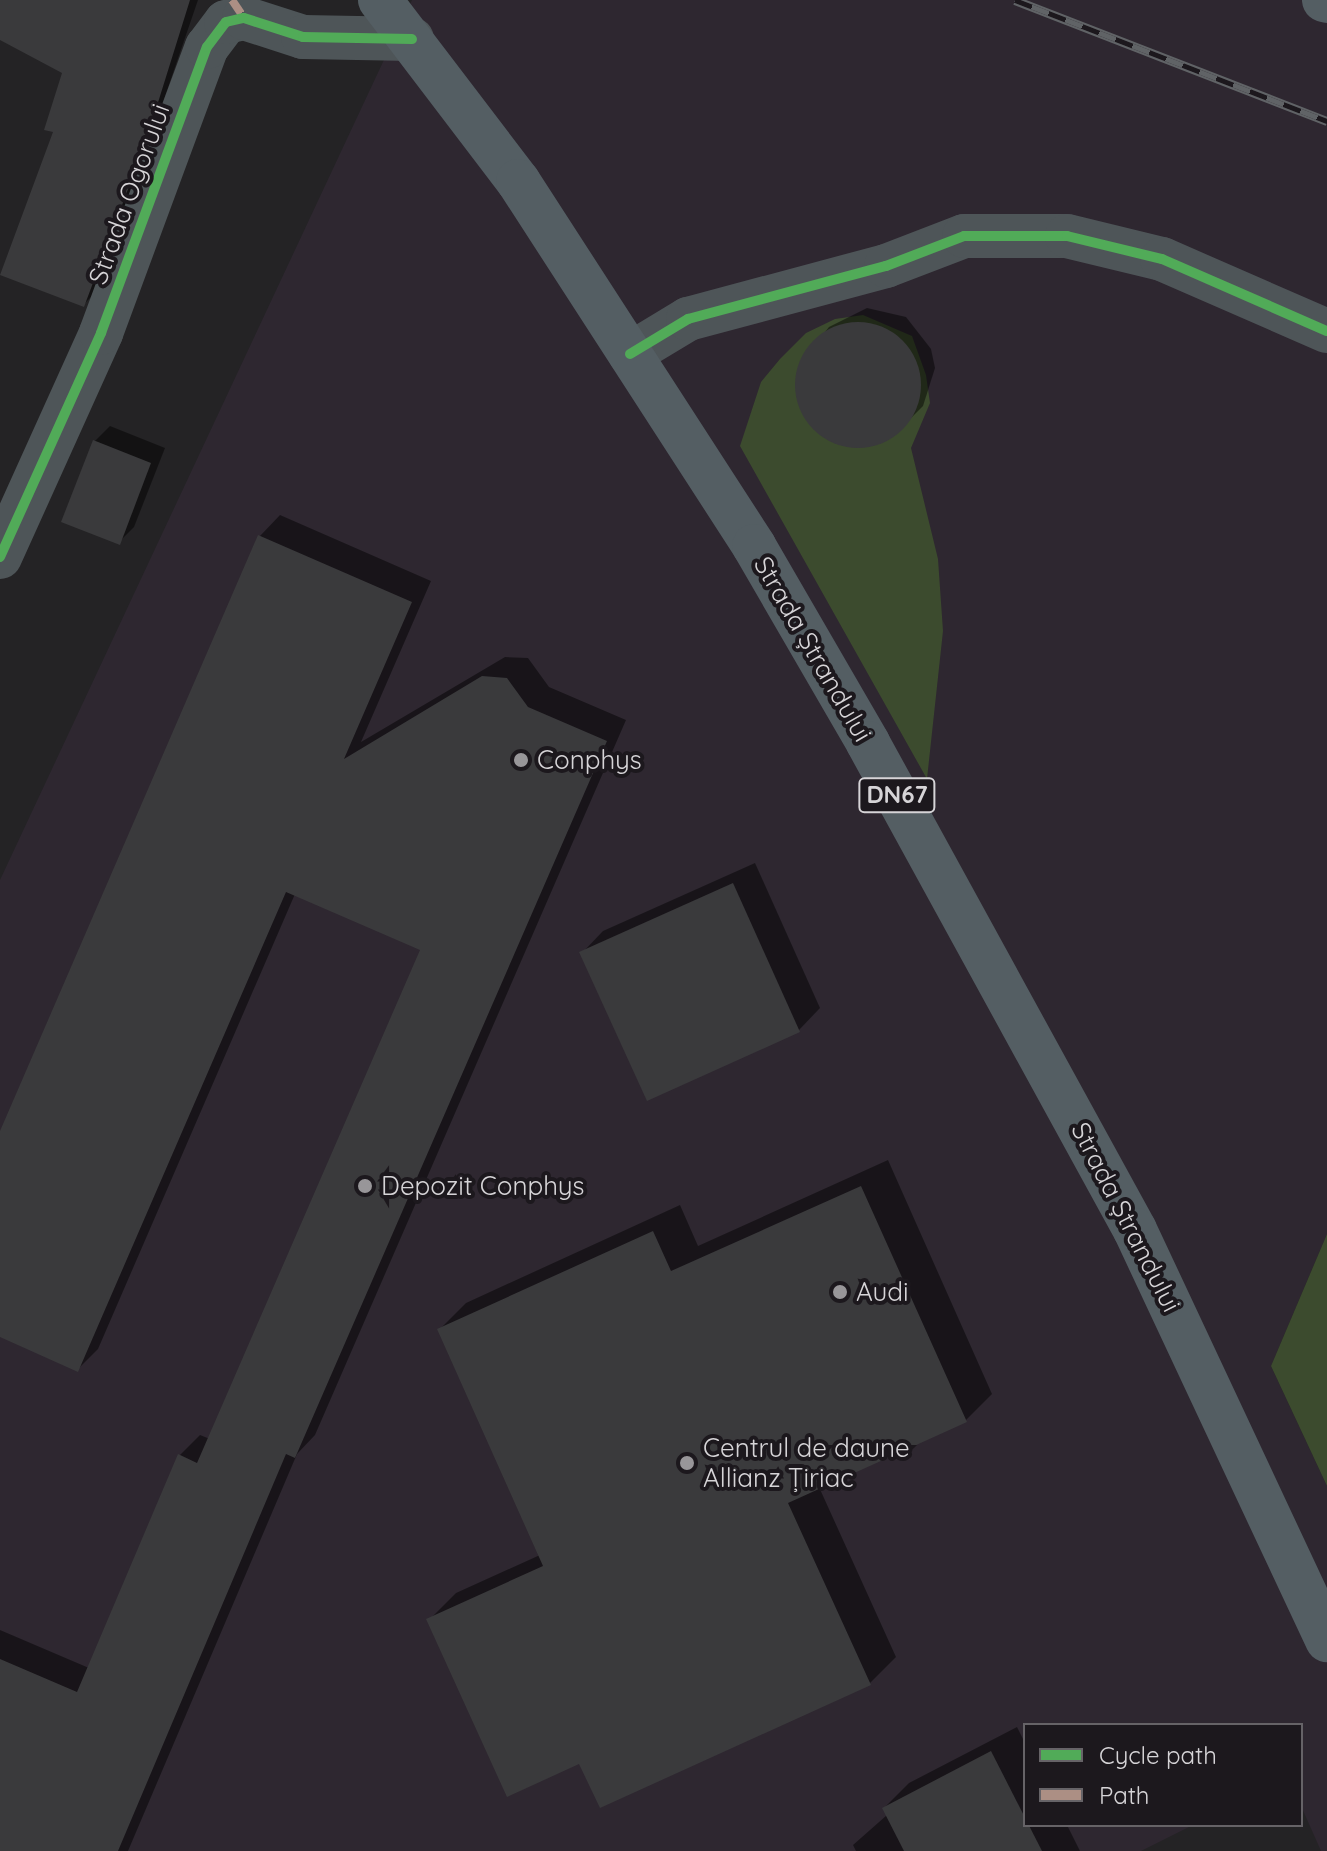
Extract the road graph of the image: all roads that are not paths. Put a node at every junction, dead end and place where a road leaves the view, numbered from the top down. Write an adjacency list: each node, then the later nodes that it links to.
1 (380, 0): 3 (main road, Strada Ștrandului / DN67)
2 (238, 9): 3 (street, Strada Ogorului); 6 (street, Strada Ogorului)
3 (412, 39): 5 (main road, Strada Ștrandului / DN67)
4 (1327, 331): 5 (street)
5 (630, 354): 7 (main road, Strada Ștrandului / DN67)
6 (0, 557)
7 (1327, 1640)

